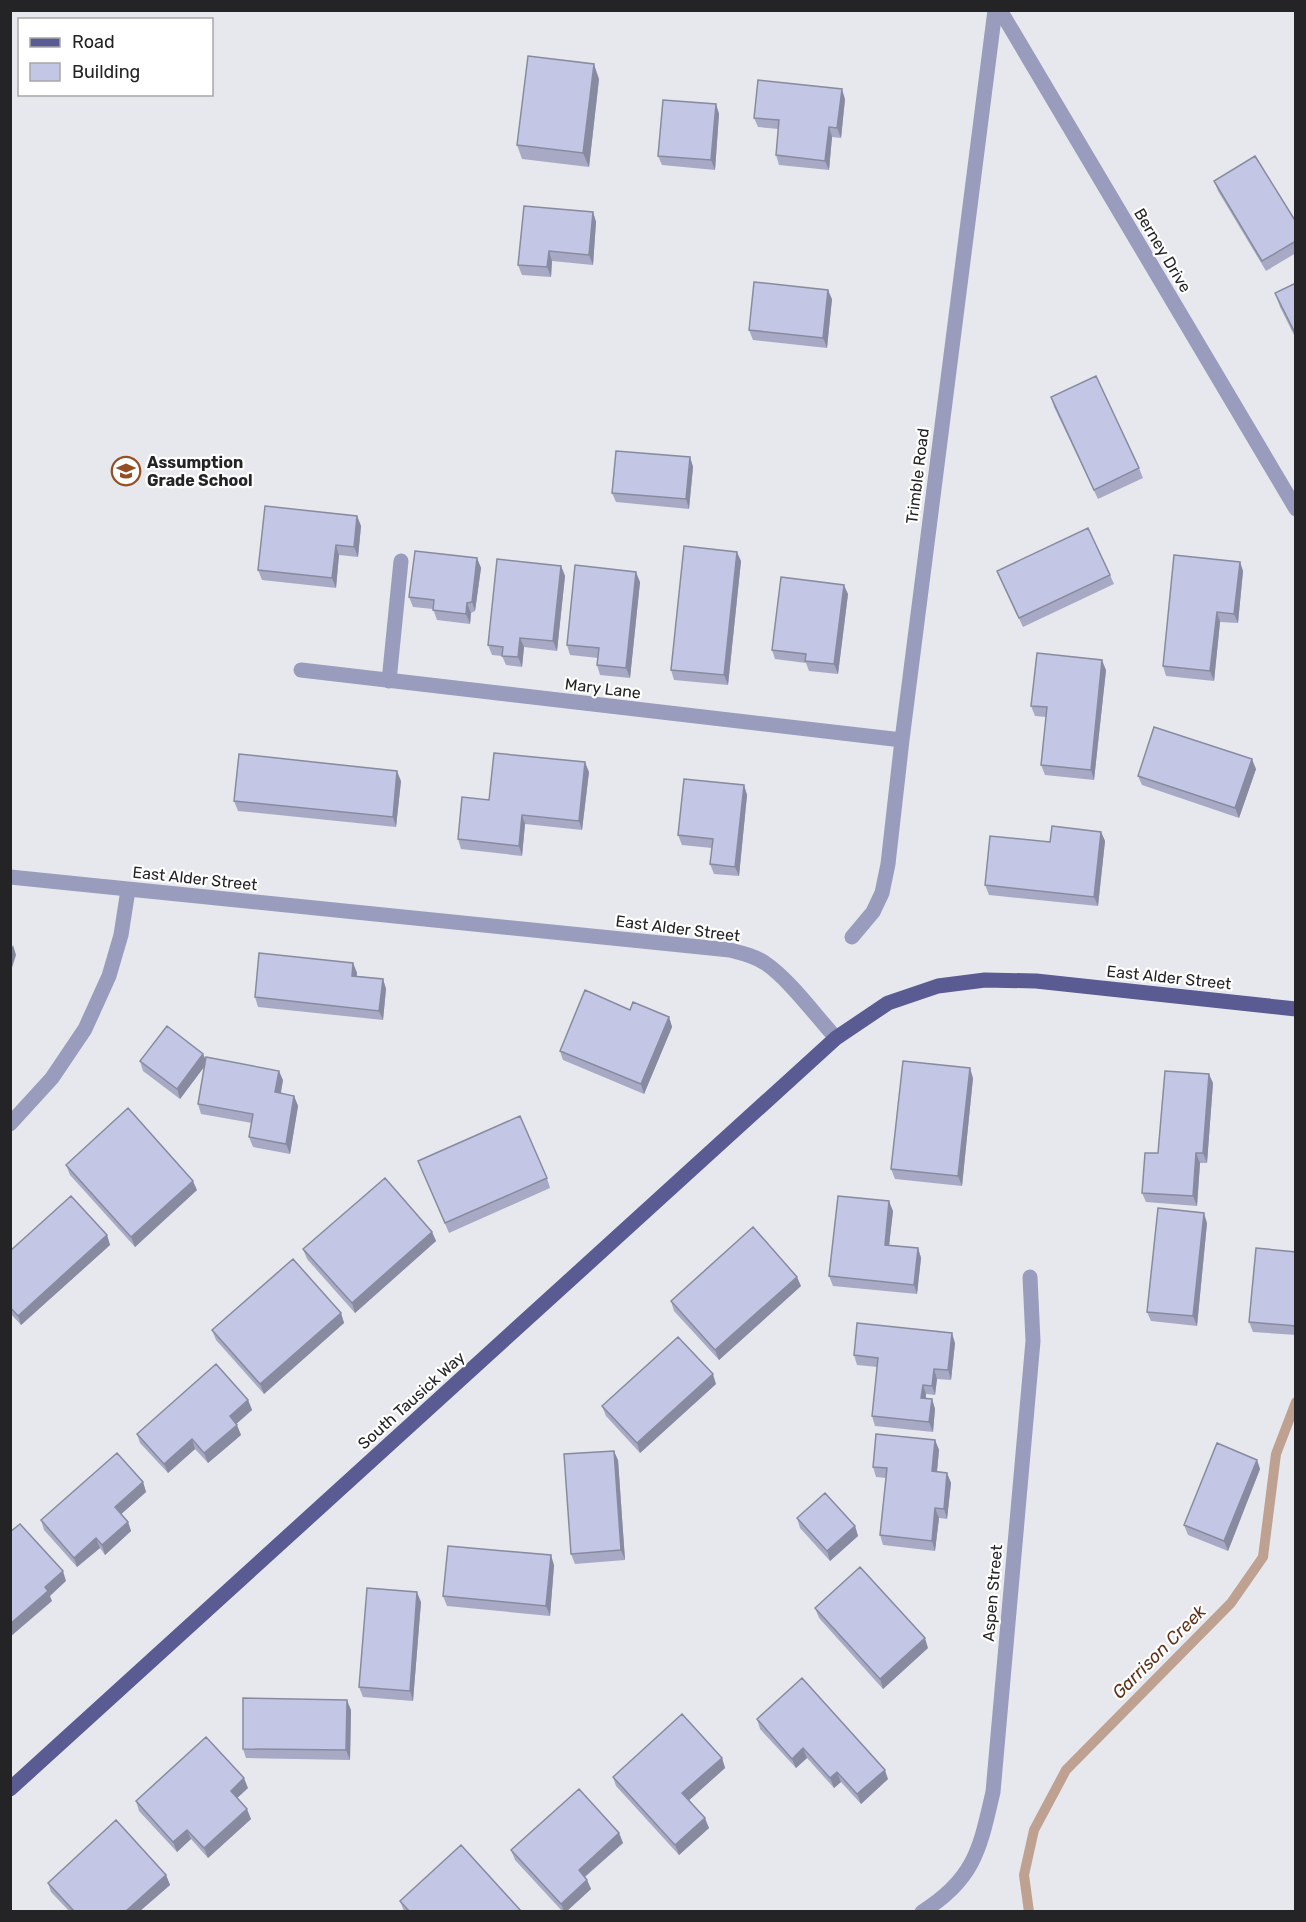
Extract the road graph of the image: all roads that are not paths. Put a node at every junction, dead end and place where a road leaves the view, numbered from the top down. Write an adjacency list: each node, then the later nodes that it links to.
1 (995, 10): 8 (street, Trimble Road)
2 (1000, 10): 3 (street, Berney Drive)
3 (1291, 492): 4 (street, Berney Drive)
4 (1296, 508)
5 (400, 561): 7 (street)
6 (301, 670): 7 (street, Mary Lane)
7 (389, 681): 8 (street, Mary Lane)
8 (902, 740): 11 (street, Trimble Road)
9 (10, 877): 10 (street, East Alder Street)
10 (128, 890): 13 (street, East Alder Street); 14 (street)
11 (852, 937)
12 (1296, 1009): 13 (main road, East Alder Street)
13 (836, 1038): 16 (main road, South Tausick Way)
14 (10, 1124)
15 (1030, 1277): 17 (street, Aspen Street)
16 (10, 1789)
17 (922, 1911)

